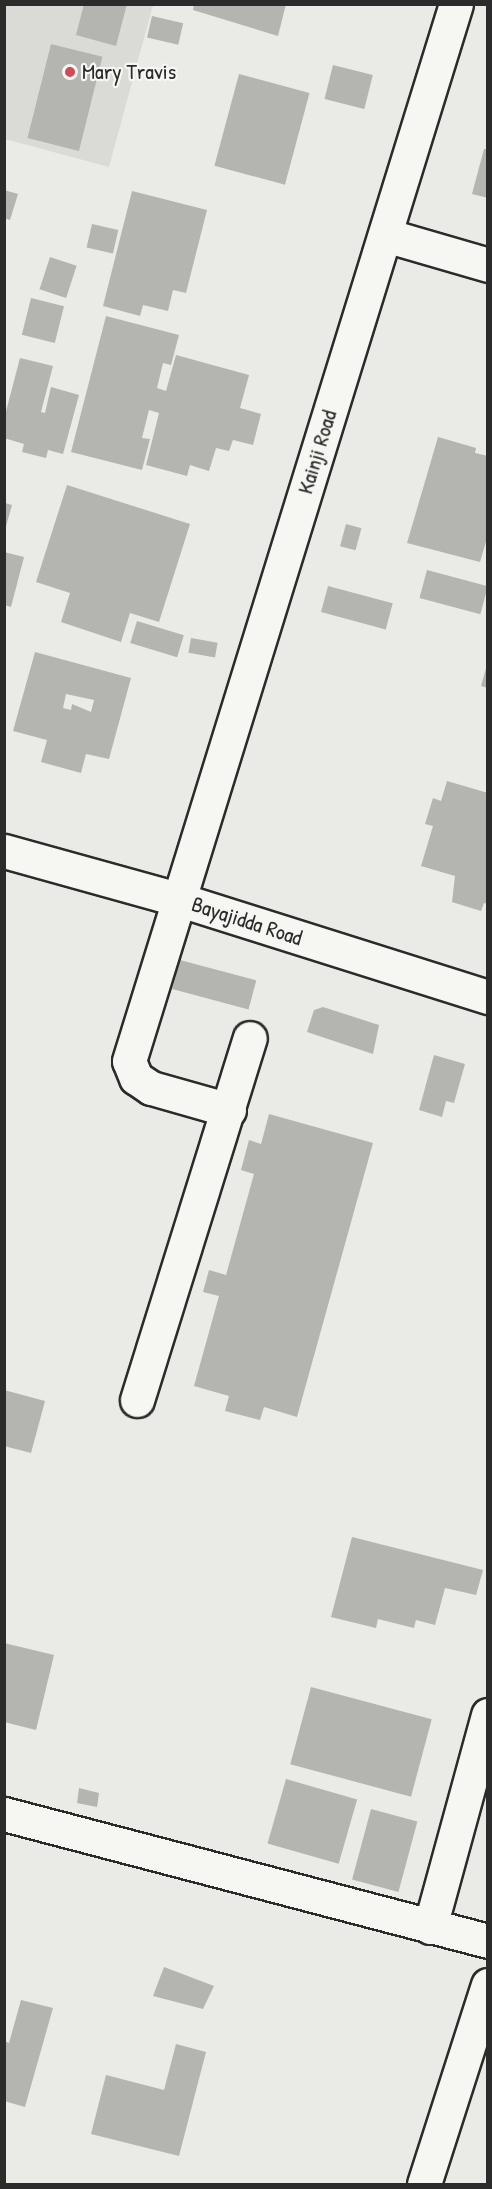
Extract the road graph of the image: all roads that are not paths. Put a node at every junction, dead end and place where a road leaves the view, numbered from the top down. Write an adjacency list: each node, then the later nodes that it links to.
1 (456, 4): 2 (street, Kainji Road)
2 (385, 235): 3 (street); 5 (street, Kainji Road)
3 (488, 265)
4 (4, 851): 5 (street, Bayajidda Road)
5 (177, 899): 6 (street, Bayajidda Road); 8 (street, Kainji Road)
6 (488, 998)
7 (250, 1038): 8 (street)
8 (229, 1110): 9 (street)
9 (137, 1401)
10 (488, 1715): 12 (street)
11 (4, 1815): 12 (street)
12 (430, 1928): 13 (street)
13 (488, 1941)
14 (488, 1985): 15 (street)
15 (424, 2184)

